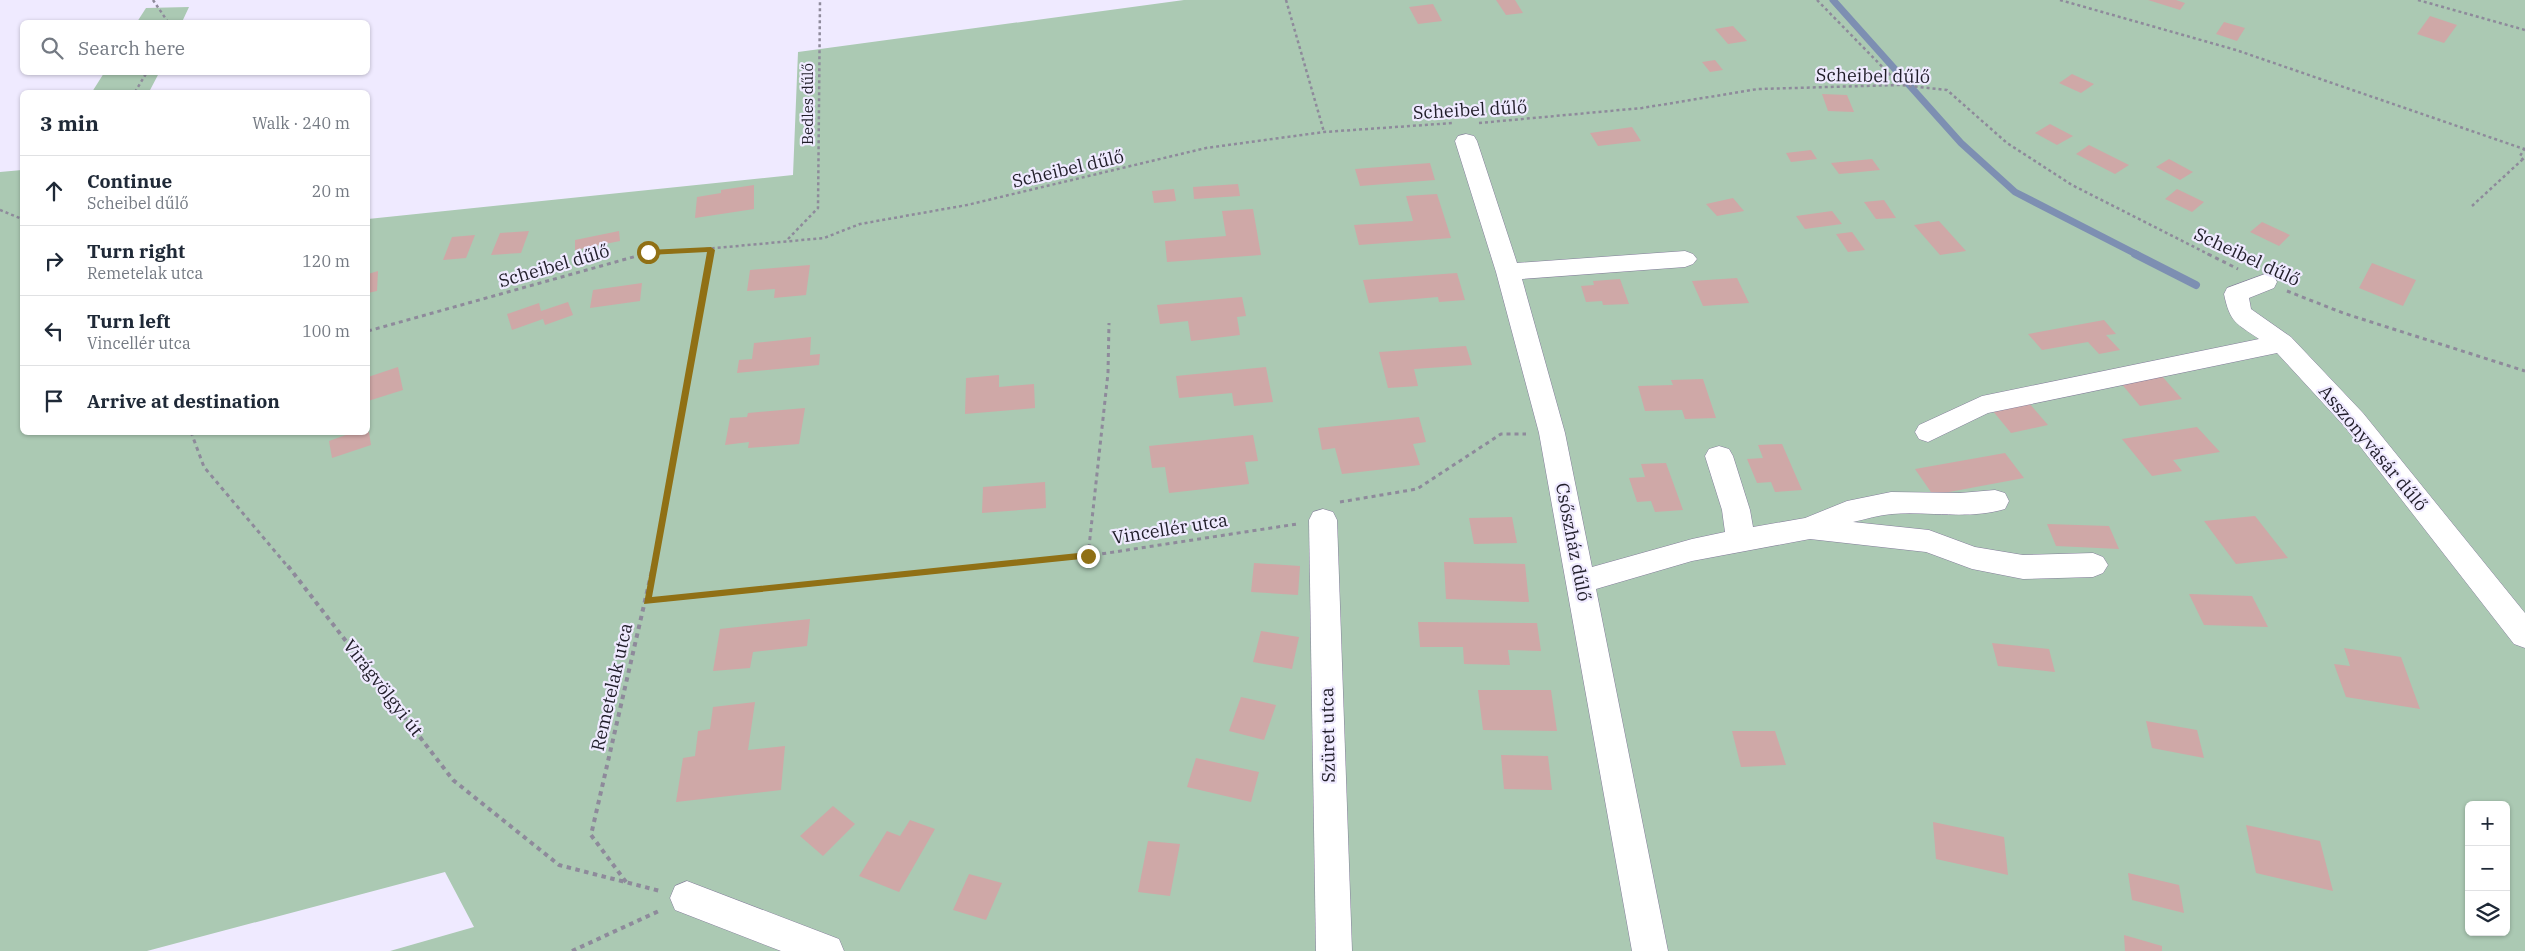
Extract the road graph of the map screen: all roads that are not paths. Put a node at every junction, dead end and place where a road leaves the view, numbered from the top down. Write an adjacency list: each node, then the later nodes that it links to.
1 (1467, 129): 3 (street, Csőszház dűlő)
2 (1685, 259): 3 (street)
3 (1508, 272): 13 (street, Csőszház dűlő)
4 (2265, 282): 5 (street, Asszonyvásár dűlő)
5 (2282, 343): 6 (street); 14 (street, Asszonyvásár dűlő)
6 (1928, 432)
7 (1718, 456): 11 (street)
8 (1995, 501): 10 (street)
9 (1323, 520): 17 (street, Szüret utca)
10 (1809, 528): 11 (street); 12 (street)
11 (1741, 541): 13 (street)
12 (2093, 565)
13 (1580, 582): 18 (street, Csőszház dűlő)
14 (2525, 635)
15 (686, 898): 16 (street)
16 (826, 951)
17 (1334, 951)
18 (1650, 951)

